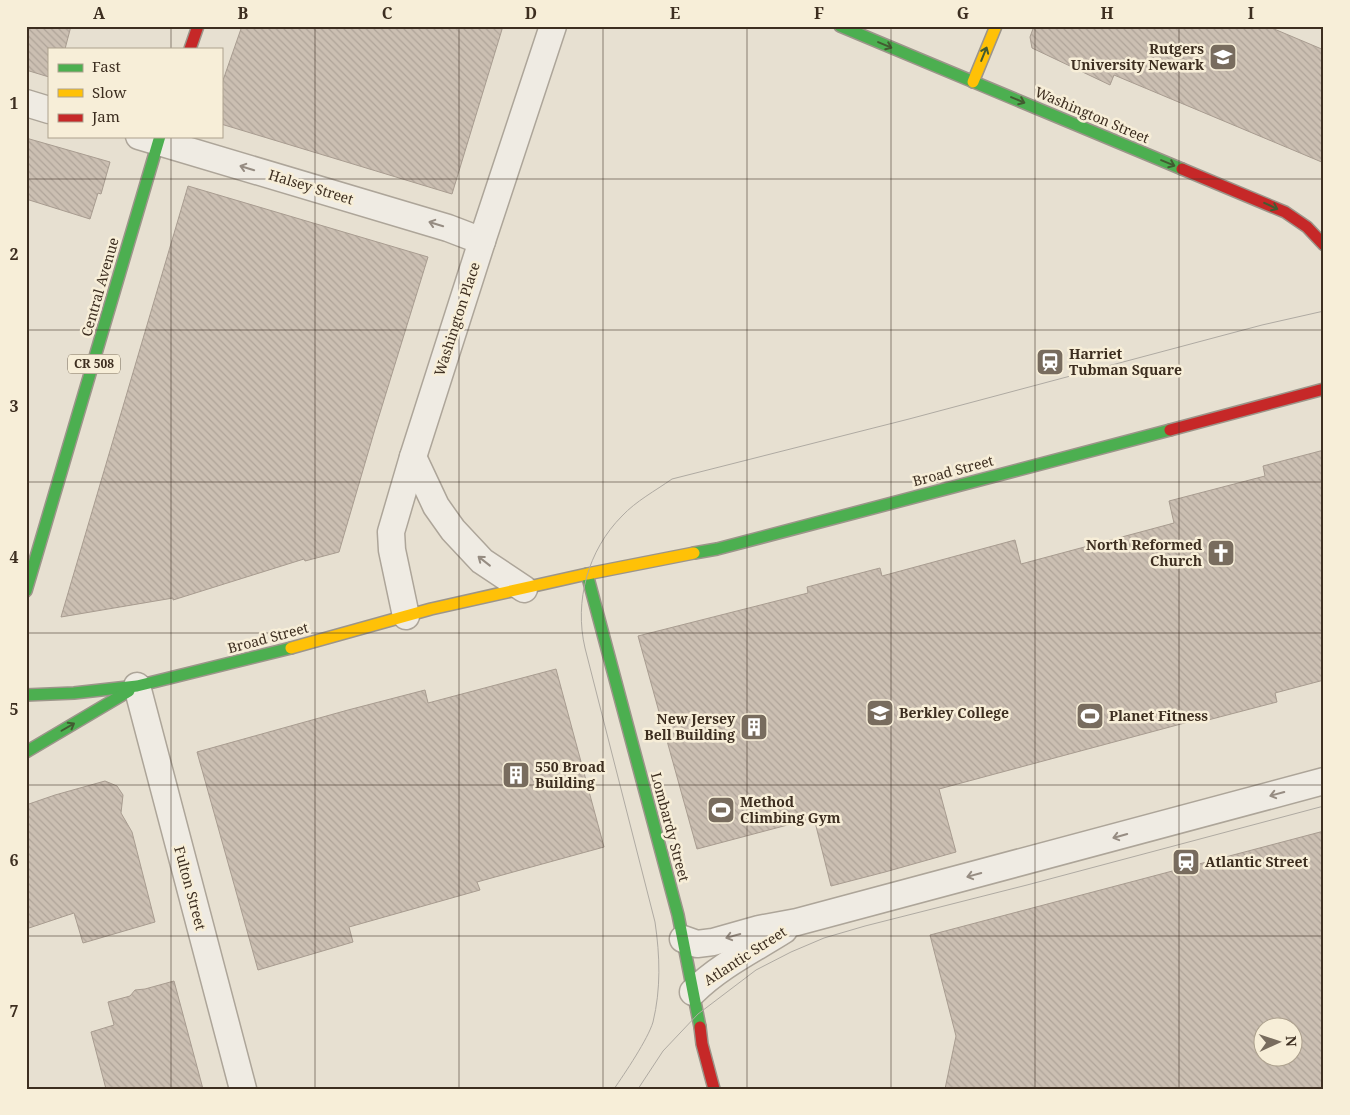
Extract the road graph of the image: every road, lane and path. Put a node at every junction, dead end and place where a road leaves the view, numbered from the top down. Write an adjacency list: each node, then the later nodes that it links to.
1 (198, 26): 5 (main road)
2 (553, 26): 10 (street, Washington Place)
3 (840, 26): 6 (main road, Washington Street, one-way to 6)
4 (996, 26): 6 (main road, one-way to 4)
5 (190, 48)
6 (973, 82): 11 (main road, Washington Street, one-way to 11)
7 (26, 103): 8 (street)
8 (48, 110)
9 (152, 138): 10 (street, Halsey Street, one-way to 9); 16 (main road, Central Avenue / CR 508)
10 (482, 241): 13 (street, Washington Place)
11 (1324, 245)
12 (1324, 389): 14 (main road, Broad Street)
13 (413, 457): 15 (street, one-way to 13); 17 (street, Washington Place)
14 (587, 574): 15 (main road, Broad Street); 23 (main road, Lombardy Street)
15 (524, 589): 17 (main road, Broad Street)
16 (26, 591)
17 (406, 616): 18 (main road, Broad Street)
18 (137, 686): 19 (main road); 20 (main road, one-way to 18); 25 (street, Fulton Street)
19 (26, 695)
20 (26, 752)
21 (1324, 781): 22 (street, Atlantic Street, one-way to 22)
22 (798, 922): 23 (street, Atlantic Street, one-way to 23); 24 (street, Atlantic Street)
23 (683, 939): 24 (main road, Lombardy Street)
24 (693, 992): 26 (main road, Lombardy Street)
25 (242, 1089)
26 (714, 1089)

